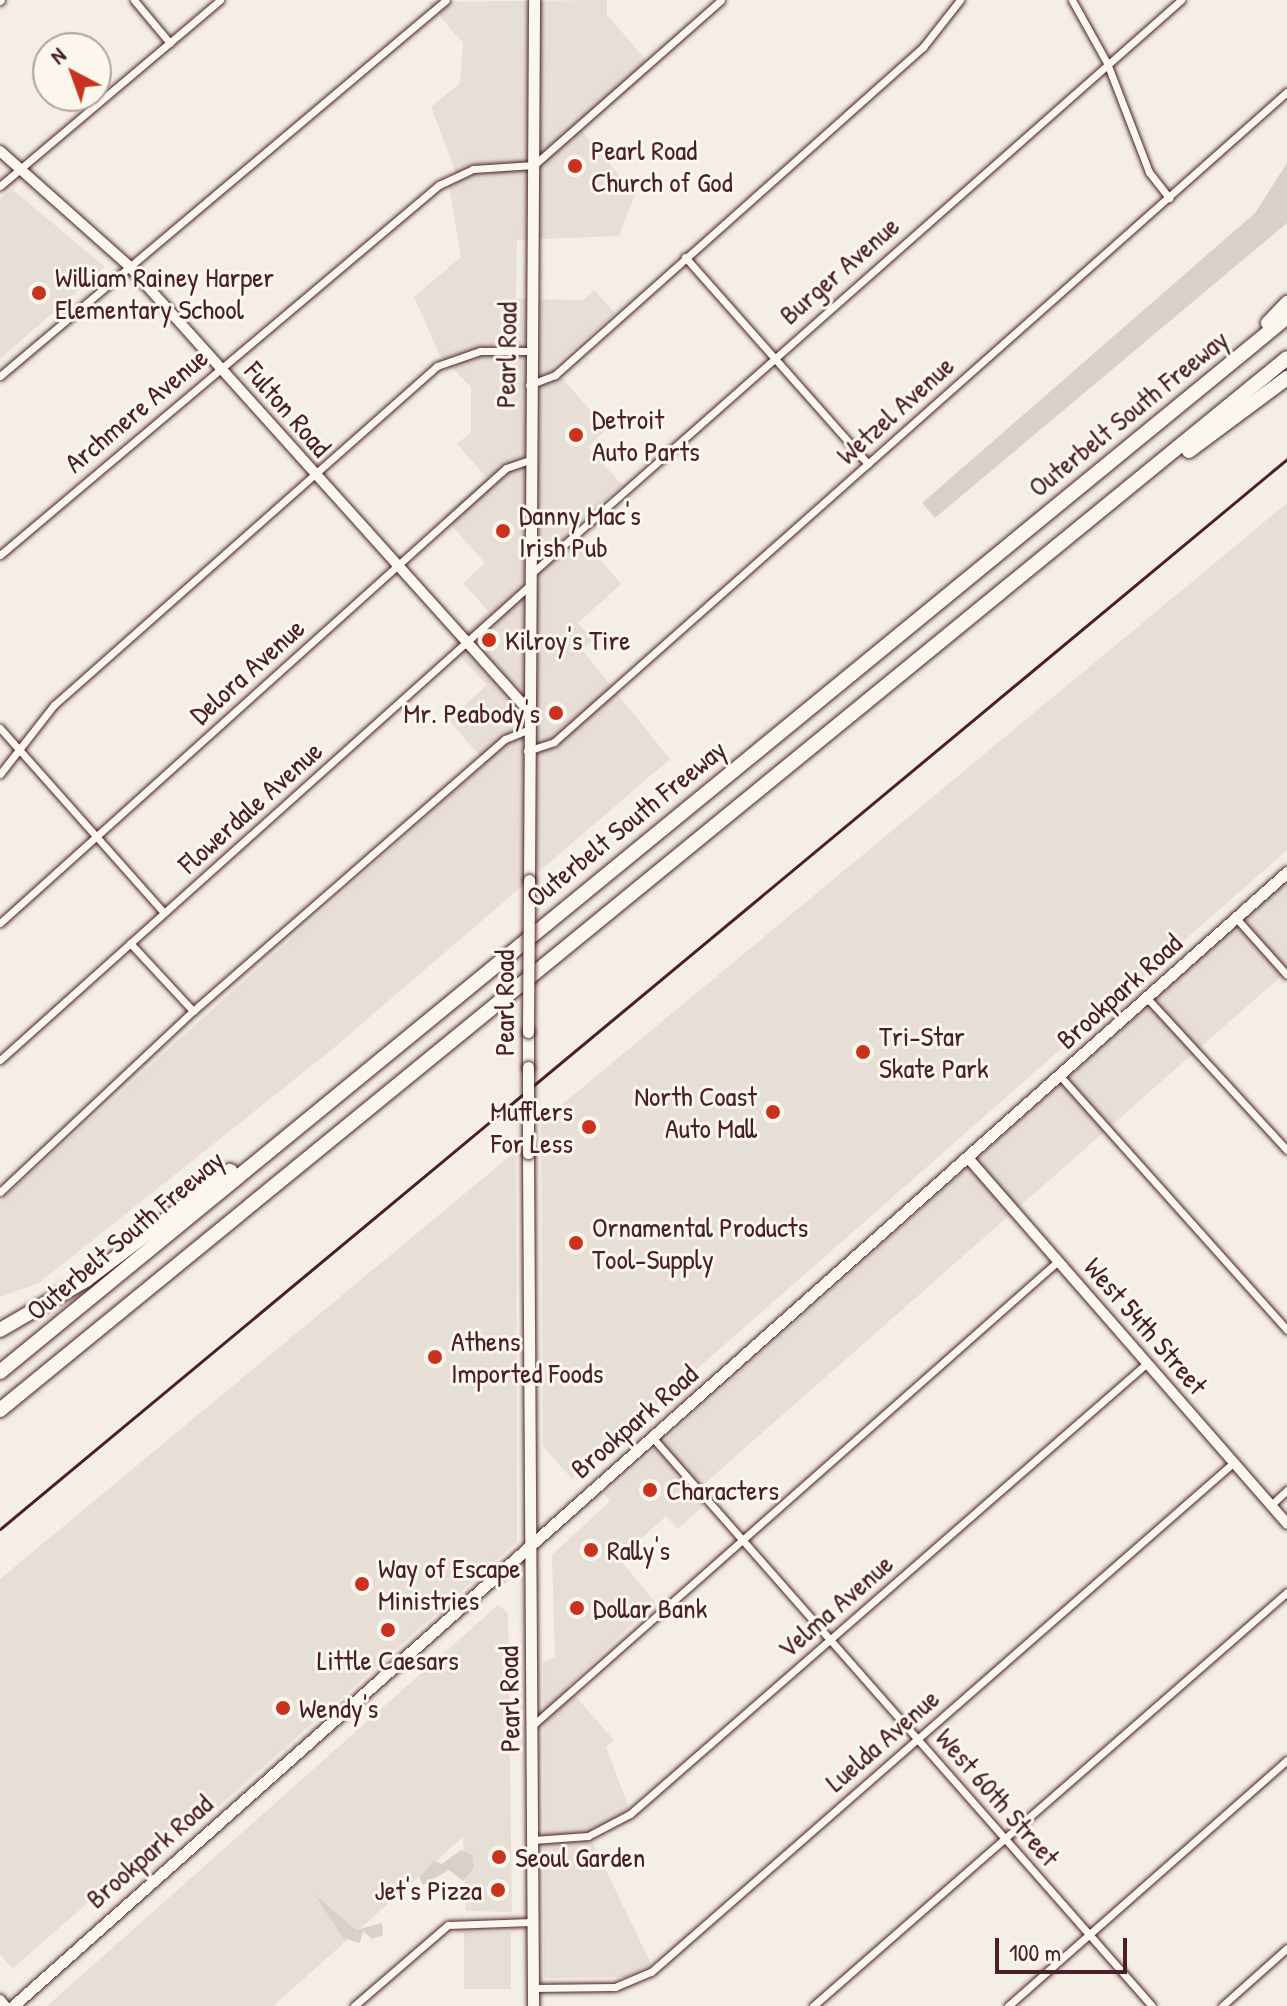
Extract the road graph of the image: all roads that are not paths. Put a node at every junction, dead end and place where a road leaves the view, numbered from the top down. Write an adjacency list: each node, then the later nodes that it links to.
1 (134, 0): 9 (street)
2 (220, 0): 9 (street)
3 (446, 0): 18 (street)
4 (534, 0): 13 (main road, Pearl Road)
5 (721, 0): 13 (street)
6 (1072, 0): 10 (street)
7 (1181, 0): 10 (street, Burger Avenue)
8 (955, 2): 17 (street)
9 (170, 43): 14 (street)
10 (1107, 63): 16 (street); 22 (street, Burger Avenue)
11 (1287, 92): 16 (street, Wetzel Avenue)
12 (0, 151): 14 (main road, Fulton Road)
13 (534, 165): 21 (main road, Pearl Road); 25 (street, Archmere Avenue)
14 (21, 170): 15 (street); 18 (main road, Fulton Road)
15 (0, 186)
16 (1169, 198): 30 (street, Wetzel Avenue)
17 (685, 257): 22 (street); 28 (street)
18 (130, 267): 25 (main road, Fulton Road); 26 (street)
19 (1287, 303): 24 (highway)
20 (1287, 317): 24 (highway, Outerbelt South Freeway)
21 (529, 351): 28 (main road, Pearl Road); 31 (street)
22 (774, 358): 30 (street); 35 (street, Burger Avenue)
23 (1287, 358): 32 (highway, Outerbelt South Freeway)
24 (1229, 364): 54 (highway, Outerbelt South Freeway)
25 (220, 367): 31 (main road, Fulton Road); 33 (street, Archmere Avenue)
26 (0, 376)
27 (1287, 378): 32 (highway)
28 (529, 385): 29 (main road, Pearl Road)
29 (529, 460): 34 (street, Delora Avenue); 35 (main road, Pearl Road)
30 (868, 464): 40 (street, Wetzel Avenue)
31 (313, 475): 34 (main road, Fulton Road); 41 (street)
32 (1128, 491): 63 (highway, Outerbelt South Freeway)
33 (0, 555)
34 (395, 568): 36 (main road, Fulton Road); 43 (street, Delora Avenue)
35 (529, 581): 36 (street, Flowerdale Avenue); 37 (main road, Pearl Road)
36 (464, 644): 37 (main road, Fulton Road); 45 (street, Flowerdale Avenue)
37 (527, 709): 39 (main road, Pearl Road)
38 (0, 728): 41 (street)
39 (527, 730): 40 (main road, Pearl Road); 51 (street)
40 (527, 751): 70 (main road, Pearl Road, bridge)
41 (23, 754): 42 (street); 43 (street)
42 (0, 774)
43 (96, 837): 45 (street); 47 (street, Delora Avenue)
44 (1287, 872): 46 (main road, Brookpark Road)
45 (164, 913): 48 (street, Flowerdale Avenue)
46 (1236, 918): 49 (street); 50 (main road, Brookpark Road)
47 (0, 923)
48 (130, 943): 51 (street); 52 (street, Flowerdale Avenue)
49 (1287, 975)
50 (1148, 999): 53 (main road, Brookpark Road); 55 (street)
51 (193, 1011): 57 (street)
52 (0, 1060)
53 (1060, 1076): 56 (main road, Brookpark Road); 60 (street)
54 (306, 1118): 59 (highway); 62 (highway, Outerbelt South Freeway)
55 (1287, 1150)
56 (969, 1159): 58 (main road, West 54th Street); 64 (main road, Brookpark Road)
57 (0, 1192)
58 (1058, 1261): 61 (main road, West 54th Street); 69 (street)
59 (0, 1330)
60 (1287, 1330)
61 (1147, 1363): 65 (main road, West 54th Street); 72 (street, Velma Avenue)
62 (0, 1372)
63 (0, 1410)
64 (652, 1437): 69 (street, West 60th Street); 70 (main road, Brookpark Road)
65 (1233, 1463): 67 (main road, West 54th Street); 74 (street, Luelda Avenue)
66 (1287, 1490): 67 (street)
67 (1271, 1505): 68 (main road, West 54th Street)
68 (1287, 1524)
69 (743, 1538): 72 (street, West 60th Street); 73 (street)
70 (530, 1544): 73 (main road, Pearl Road); 84 (main road, Brookpark Road)
71 (1287, 1592): 76 (street)
72 (830, 1639): 74 (street, West 60th Street); 77 (street, Velma Avenue)
73 (533, 1725): 77 (main road, Pearl Road)
74 (917, 1738): 76 (street, West 60th Street); 81 (street, Luelda Avenue)
75 (1287, 1760): 79 (street)
76 (1004, 1838): 79 (street, West 60th Street); 87 (street)
77 (533, 1840): 78 (main road, Pearl Road)
78 (532, 1922): 81 (main road, Pearl Road); 85 (street)
79 (1090, 1934): 88 (street); 89 (street, West 60th Street)
80 (1287, 1948): 90 (street)
81 (533, 1988): 86 (main road, Pearl Road)
82 (0, 2000): 83 (main road)
83 (5, 2006)
84 (13, 2006)
85 (354, 2006)
86 (533, 2006)
87 (813, 2006)
88 (1008, 2006)
89 (1152, 2006)
90 (1222, 2006)

